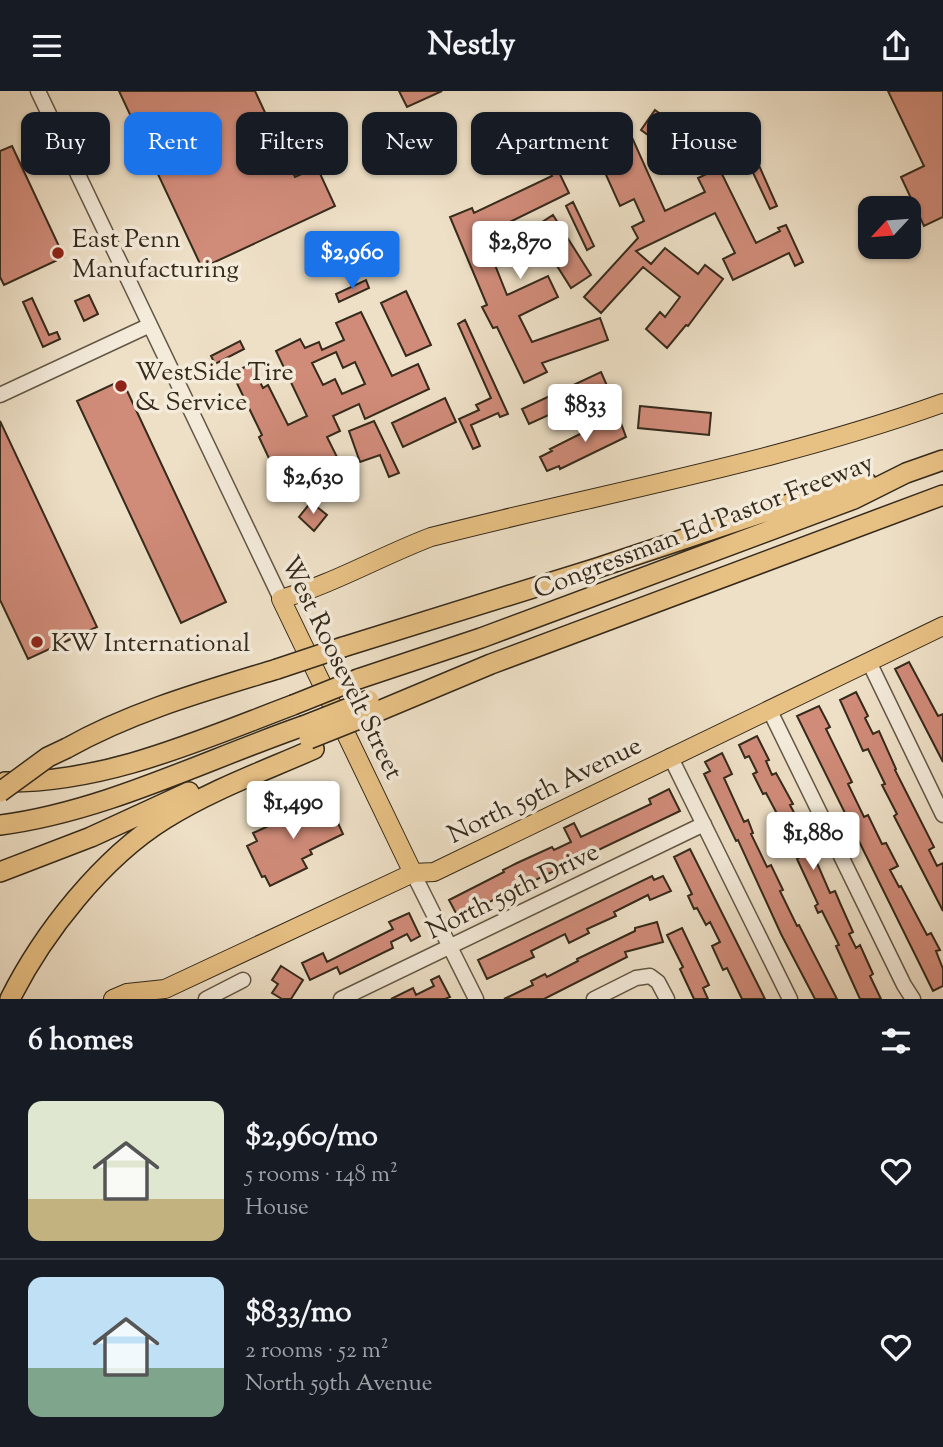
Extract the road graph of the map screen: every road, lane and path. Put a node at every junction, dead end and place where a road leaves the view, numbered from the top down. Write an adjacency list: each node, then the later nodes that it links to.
1 (38, 91): 2 (street, West Roosevelt Street)
2 (148, 326): 3 (street); 8 (street, West Roosevelt Street)
3 (0, 395)
4 (943, 403): 8 (main road)
5 (943, 460): 6 (highway, Congressman Ed Pastor Freeway)
6 (906, 473): 11 (highway, Congressman Ed Pastor Freeway); 16 (highway, bridge)
7 (943, 495): 11 (highway, Congressman Ed Pastor Freeway)
8 (281, 599): 22 (main road, West Roosevelt Street)
9 (943, 626): 10 (main road, North 59th Avenue)
10 (869, 662): 12 (main road, North 59th Avenue); 18 (street)
11 (369, 700): 13 (highway, bridge)
12 (769, 709): 14 (main road, North 59th Avenue); 34 (street)
13 (303, 726): 15 (highway); 17 (highway); 20 (highway); 21 (highway); 26 (highway)
14 (670, 757): 19 (street); 22 (main road, North 59th Avenue)
15 (0, 782)
16 (0, 792)
17 (0, 814)
18 (943, 815)
19 (704, 824): 23 (street, North 59th Drive); 33 (street)
20 (0, 825)
21 (0, 872)
22 (413, 873): 23 (street, West Roosevelt Street); 25 (main road, North 59th Avenue)
23 (450, 947): 29 (street, North 59th Drive); 30 (street, West Roosevelt Street)
24 (243, 980): 28 (street)
25 (163, 996): 27 (main road, North 59th Avenue)
26 (10, 999)
27 (113, 999)
28 (206, 999)
29 (341, 999)
30 (476, 999)
31 (594, 999): 32 (street)
32 (667, 999)
33 (790, 999)
34 (913, 999)

